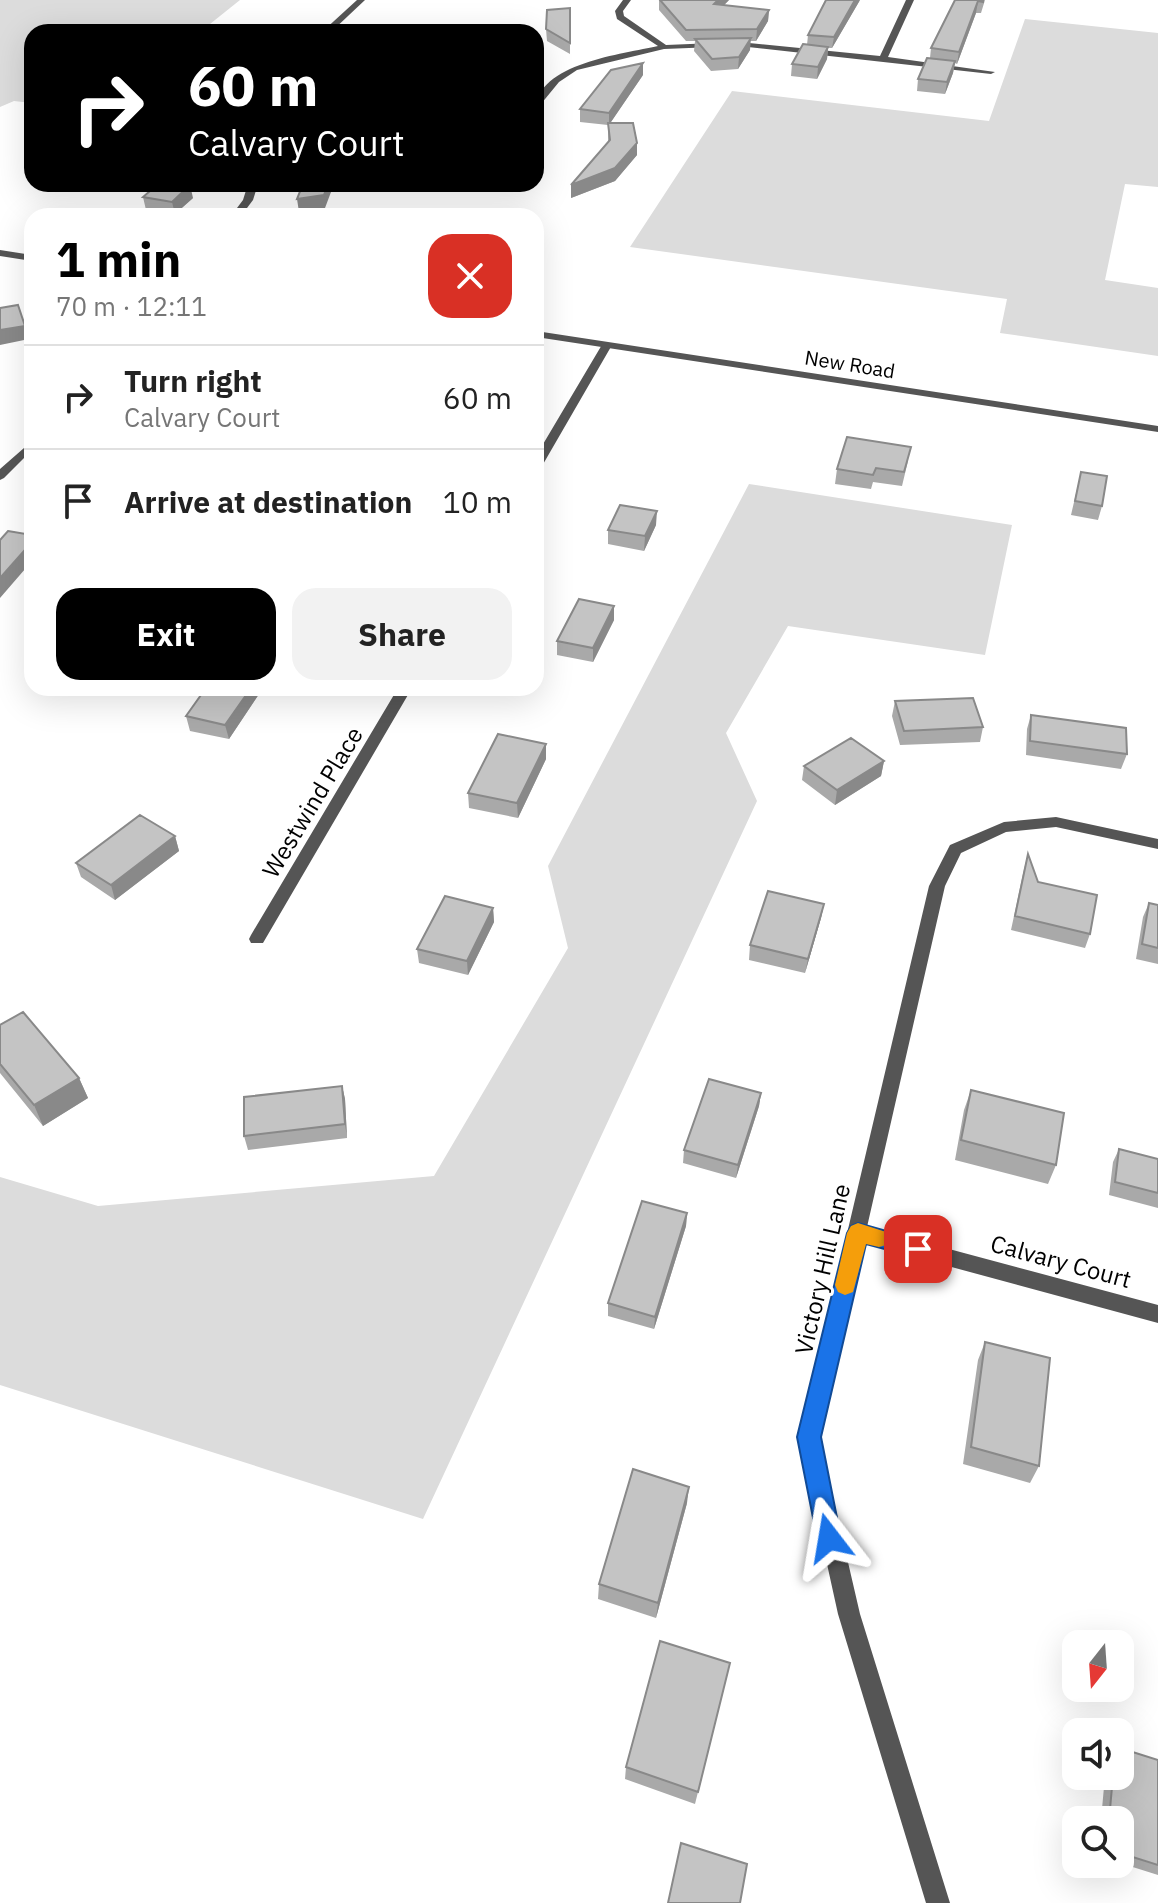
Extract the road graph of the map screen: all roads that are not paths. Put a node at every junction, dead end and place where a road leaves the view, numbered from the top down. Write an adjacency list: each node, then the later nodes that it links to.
1 (361, 0): 4 (street)
2 (627, 0): 5 (street)
3 (910, 0): 6 (street)
4 (335, 24)
5 (664, 47): 6 (street); 8 (street)
6 (883, 59): 7 (street)
7 (991, 72)
8 (544, 96)
9 (0, 253): 10 (street)
10 (24, 257)
11 (544, 335): 12 (street, New Road)
12 (607, 345): 13 (street, New Road); 15 (street)
13 (1158, 429)
14 (24, 452): 16 (street)
15 (544, 452)
16 (0, 476)
17 (400, 696): 19 (street, Westwind Place)
18 (1158, 844): 20 (street, Victory Hill Lane)
19 (257, 939)
20 (858, 1233): 21 (street, Calvary Court); 22 (street, Victory Hill Lane)
21 (1158, 1314)
22 (938, 1903)

